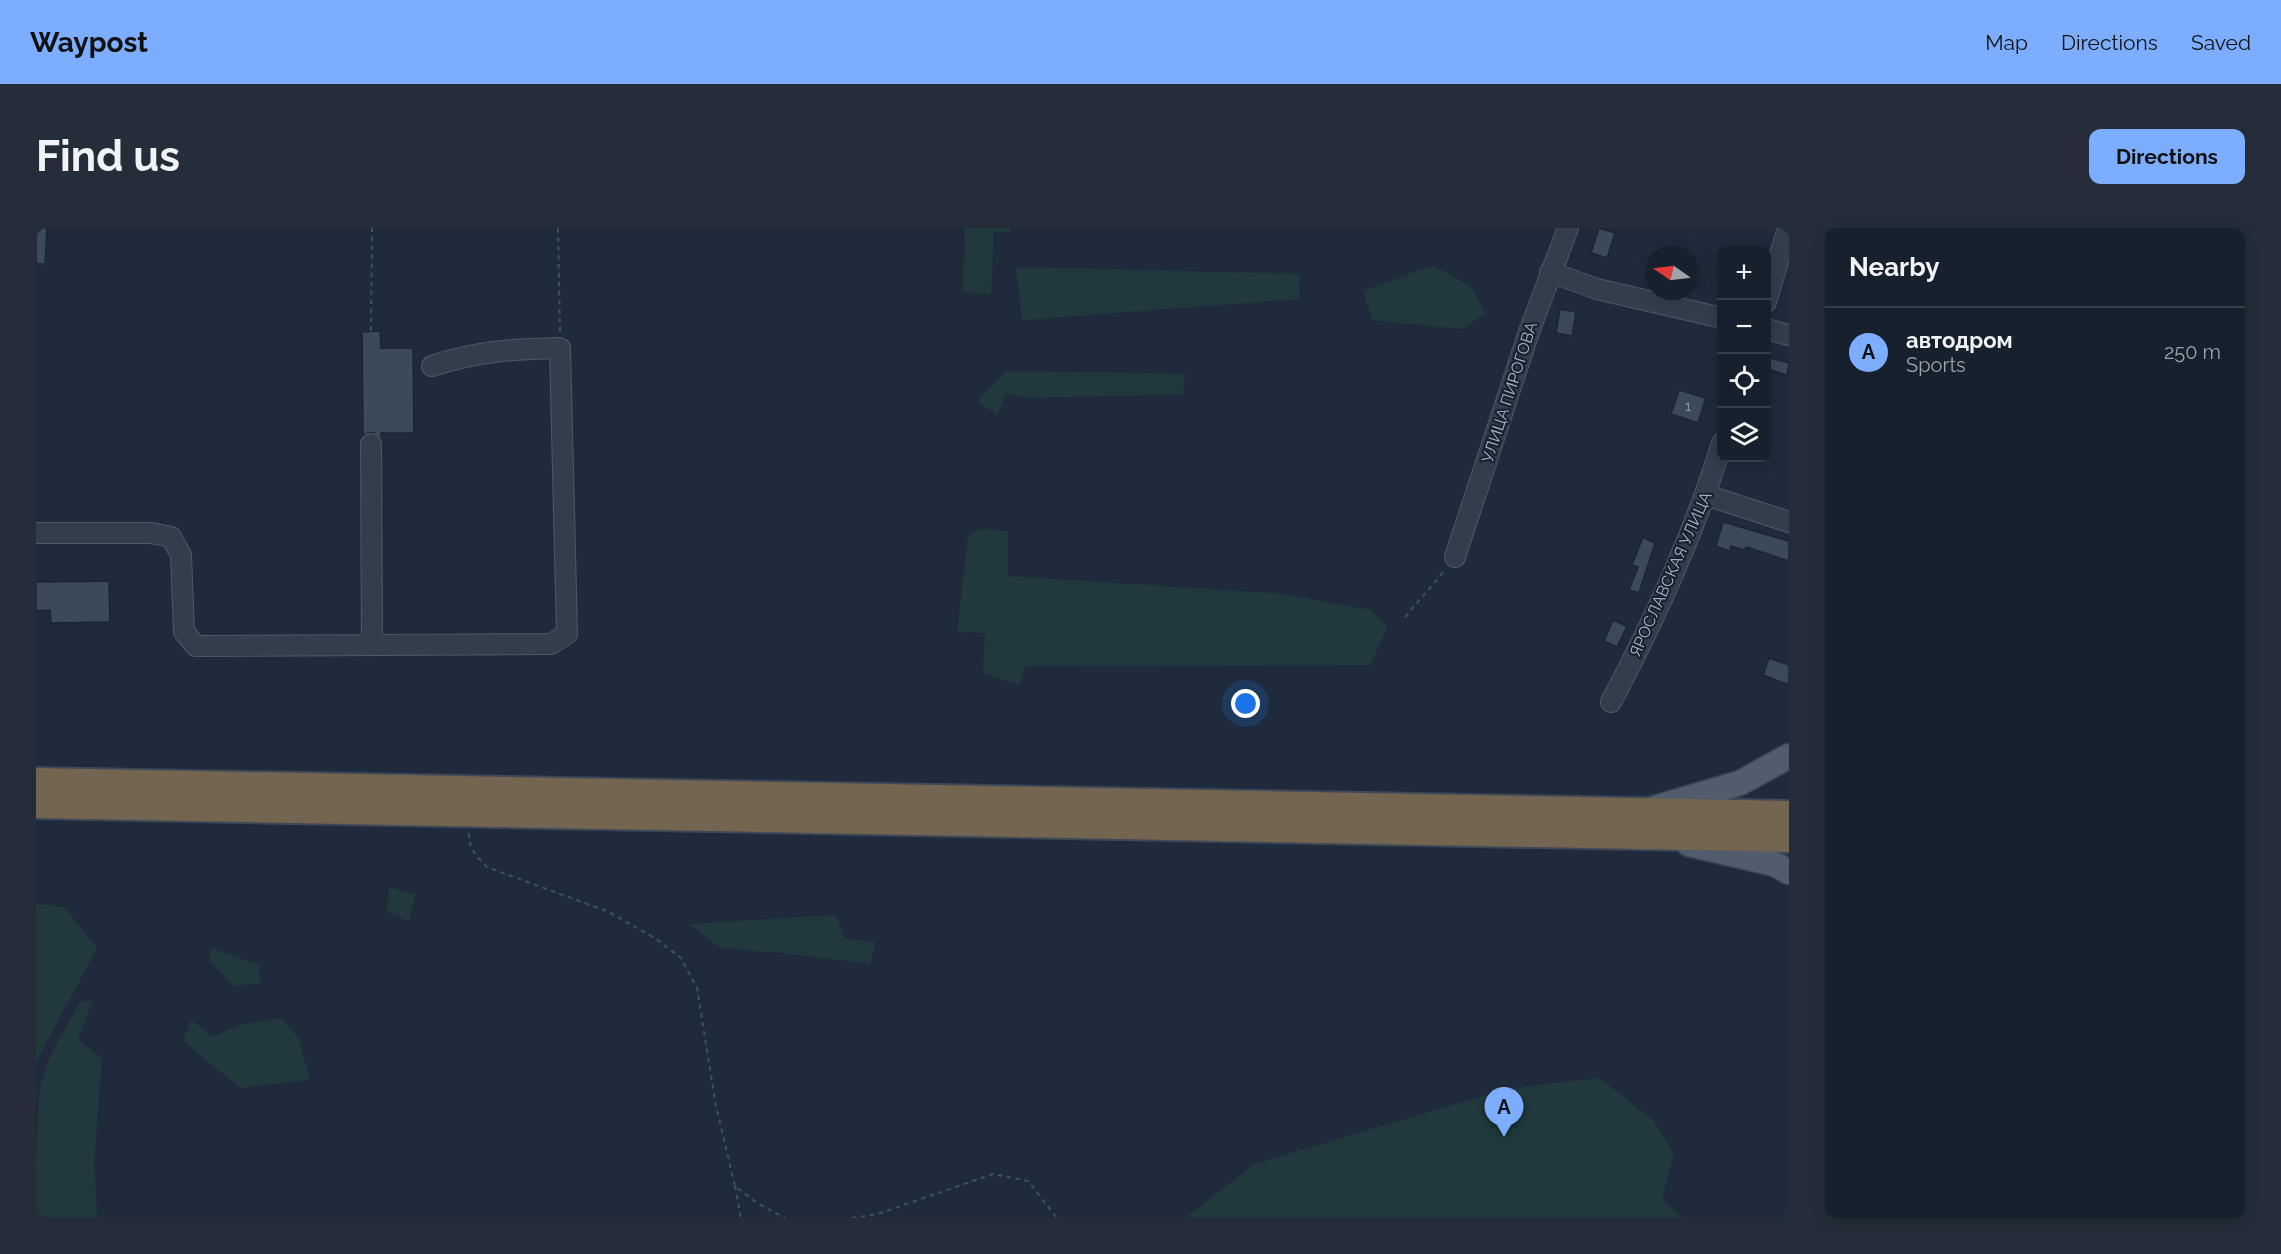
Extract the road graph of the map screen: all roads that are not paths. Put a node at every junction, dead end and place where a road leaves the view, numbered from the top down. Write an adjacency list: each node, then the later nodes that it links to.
1 (1568, 228): 3 (street, УЛИЦА ПИРОГОВА)
2 (1788, 228): 4 (street)
3 (1550, 272): 5 (street); 14 (street, УЛИЦА ПИРОГОВА)
4 (1768, 300)
5 (1717, 317)
6 (1771, 330): 7 (street)
7 (1789, 335)
8 (432, 366): 15 (street)
9 (371, 444): 15 (street)
10 (1717, 459): 11 (street, ЯРОСЛАВСКАЯ УЛИЦА)
11 (1706, 495): 12 (street); 16 (street, ЯРОСЛАВСКАЯ УЛИЦА)
12 (1789, 522)
13 (36, 533): 15 (street)
14 (1455, 557)
15 (372, 645)
16 (1611, 702)
17 (1789, 756): 21 (main road)
18 (36, 783): 21 (highway)
19 (36, 804): 21 (highway)
20 (1789, 816): 21 (highway)
21 (1645, 824): 22 (highway); 23 (main road)
22 (1789, 837)
23 (1789, 872)

